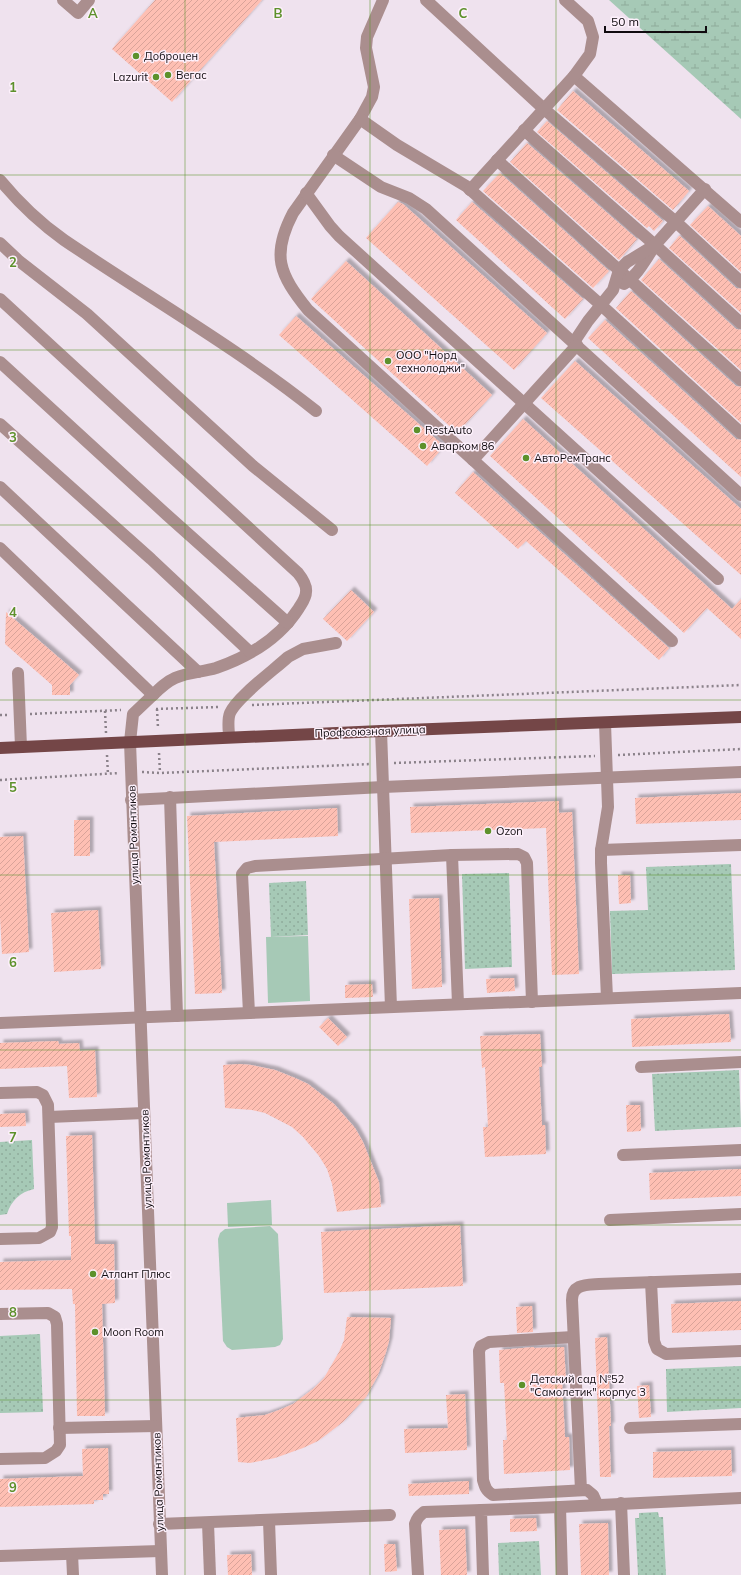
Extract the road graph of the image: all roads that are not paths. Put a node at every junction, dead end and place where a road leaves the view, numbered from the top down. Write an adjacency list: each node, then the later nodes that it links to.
1 (63, 0): 2 (street)
2 (89, 0)
3 (383, 0): 8 (street)
4 (426, 0): 7 (street)
5 (565, 0): 6 (street)
6 (574, 76): 7 (street); 13 (street)
7 (544, 109): 9 (street); 16 (street)
8 (360, 119): 10 (street); 14 (street)
9 (524, 130): 11 (street); 19 (street)
10 (334, 155): 15 (street); 27 (street)
11 (497, 160): 14 (street); 20 (street)
12 (0, 180): 31 (street)
13 (705, 189): 16 (street); 17 (street)
14 (470, 190): 25 (street)
15 (306, 193): 30 (street); 34 (street)
16 (676, 222): 19 (street); 22 (street)
17 (741, 222)
18 (0, 243): 37 (street)
19 (655, 245): 20 (street); 21 (street); 26 (street)
20 (619, 270): 21 (street); 23 (street)
21 (630, 280): 23 (street); 29 (street)
22 (741, 282)
23 (613, 290): 25 (street)
24 (0, 299): 40 (street)
25 (600, 305): 27 (street); 33 (street)
26 (741, 323)
27 (575, 344): 30 (street); 36 (street)
28 (0, 362): 40 (street)
29 (741, 380)
30 (524, 404): 34 (street); 39 (street)
31 (316, 411)
32 (0, 424): 43 (street)
33 (741, 433)
34 (473, 460): 41 (street)
35 (0, 487): 44 (street)
36 (741, 495)
37 (332, 530)
38 (0, 548): 46 (street)
39 (718, 579)
40 (288, 622): 43 (street)
41 (672, 641)
42 (336, 643): 50 (street)
43 (250, 652): 44 (street)
44 (198, 672): 46 (street)
45 (18, 673): 52 (street)
46 (153, 694): 51 (street, улица Романтиков)
47 (741, 717): 48 (main road, Профсоюзная улица)
48 (605, 723): 49 (main road, Профсоюзная улица); 55 (street)
49 (381, 731): 50 (main road, Профсоюзная улица); 56 (street)
50 (229, 738): 51 (main road, Профсоюзная улица)
51 (130, 742): 52 (main road, Профсоюзная улица); 58 (street, улица Романтиков)
52 (21, 747): 53 (main road, Профсоюзная улица)
53 (0, 748)
54 (741, 772): 55 (street)
55 (607, 779): 56 (street); 60 (street)
56 (383, 787): 57 (street); 62 (street)
57 (170, 797): 58 (street); 69 (street)
58 (131, 800): 70 (street, улица Романтиков)
59 (741, 845): 60 (street)
60 (601, 850): 64 (street)
61 (452, 855): 62 (street); 65 (street); 66 (street)
62 (386, 859): 67 (street); 68 (street)
63 (741, 993): 64 (street)
64 (607, 998): 65 (street)
65 (532, 1002): 66 (street)
66 (458, 1004): 67 (street)
67 (391, 1007): 68 (street)
68 (249, 1013): 69 (street)
69 (177, 1016): 70 (street)
70 (141, 1018): 71 (street); 75 (street, улица Романтиков)
71 (0, 1023)
72 (741, 1062): 73 (street)
73 (641, 1066)
74 (0, 1093): 76 (street)
75 (144, 1113): 76 (street); 88 (street, улица Романтиков)
76 (49, 1117): 81 (street)
77 (741, 1150): 78 (street)
78 (623, 1155)
79 (741, 1214): 80 (street)
80 (610, 1220)
81 (0, 1239)
82 (741, 1278): 83 (street)
83 (651, 1282): 85 (street); 86 (street)
84 (0, 1314): 89 (street)
85 (573, 1337): 92 (street); 92 (street)
86 (741, 1351)
87 (741, 1424): 90 (street)
88 (156, 1426): 89 (street); 101 (street, улица Романтиков)
89 (59, 1428): 91 (street)
90 (630, 1428)
91 (0, 1459)
92 (581, 1490): 95 (street)
93 (741, 1498): 94 (street)
94 (621, 1503): 95 (street); 112 (street)
95 (597, 1504): 96 (street)
96 (560, 1507): 97 (street); 111 (street)
97 (481, 1510): 109 (street); 110 (street)
98 (390, 1515): 99 (street)
99 (269, 1521): 100 (street); 108 (street)
100 (208, 1523): 101 (street); 107 (street)
101 (159, 1524): 102 (street, улица Романтиков)
102 (160, 1551): 103 (street); 106 (street, улица Романтиков)
103 (72, 1554): 104 (street); 105 (street)
104 (0, 1556)
105 (73, 1575)
106 (162, 1575)
107 (210, 1575)
108 (271, 1575)
109 (418, 1575)
110 (483, 1575)
111 (562, 1575)
112 (624, 1575)

